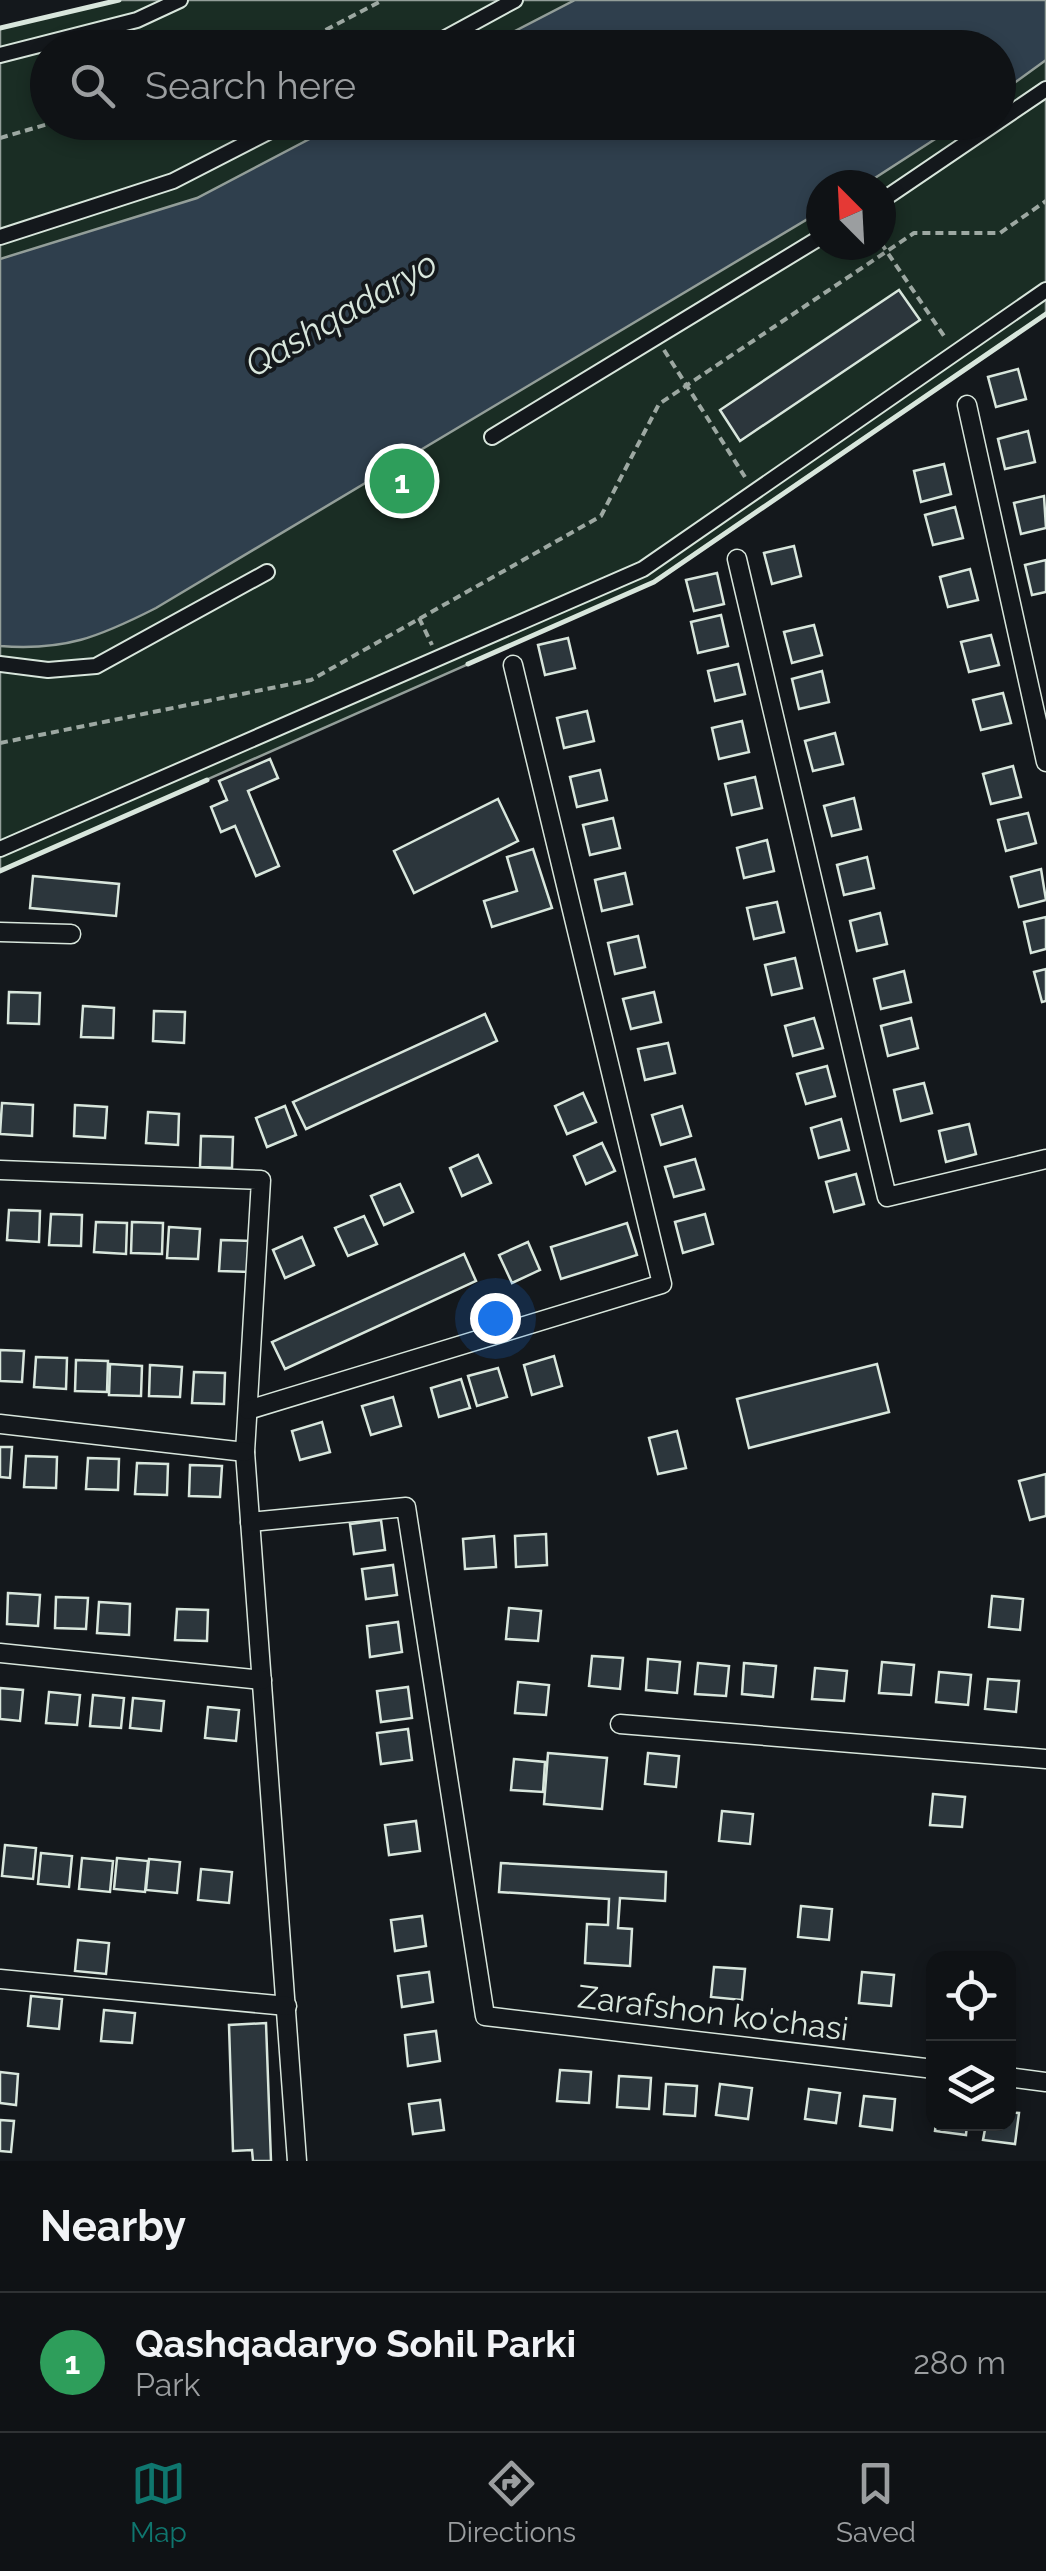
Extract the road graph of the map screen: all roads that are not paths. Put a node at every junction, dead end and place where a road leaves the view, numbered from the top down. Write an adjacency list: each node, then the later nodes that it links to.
1 (180, 0): 3 (street)
2 (515, 0): 4 (street)
3 (98, 30)
4 (460, 30)
5 (30, 47): 6 (street)
6 (0, 55)
7 (1046, 89): 8 (street)
8 (1016, 109)
9 (253, 140): 12 (street)
10 (971, 140): 11 (street)
11 (896, 191)
12 (0, 237)
13 (806, 246): 16 (street)
14 (1046, 290): 22 (street)
15 (967, 404): 21 (street)
16 (492, 438)
17 (737, 558): 25 (street)
18 (266, 572): 19 (street)
19 (0, 664)
20 (513, 665): 27 (street)
21 (1046, 762)
22 (0, 849)
23 (0, 932): 24 (street)
24 (71, 934)
25 (1046, 1159)
26 (0, 1170): 27 (street)
27 (248, 1410): 29 (street)
28 (0, 1424): 29 (street)
29 (245, 1452): 30 (street)
30 (250, 1522): 32 (street); 37 (street, Zarafshon ko'chasi)
31 (0, 1653): 32 (street)
32 (262, 1680): 36 (street)
33 (620, 1724): 34 (street)
34 (1046, 1758)
35 (0, 1979): 36 (street)
36 (287, 2006): 40 (street)
37 (926, 2068)
38 (1016, 2079): 39 (street)
39 (1046, 2082)
40 (297, 2161)

